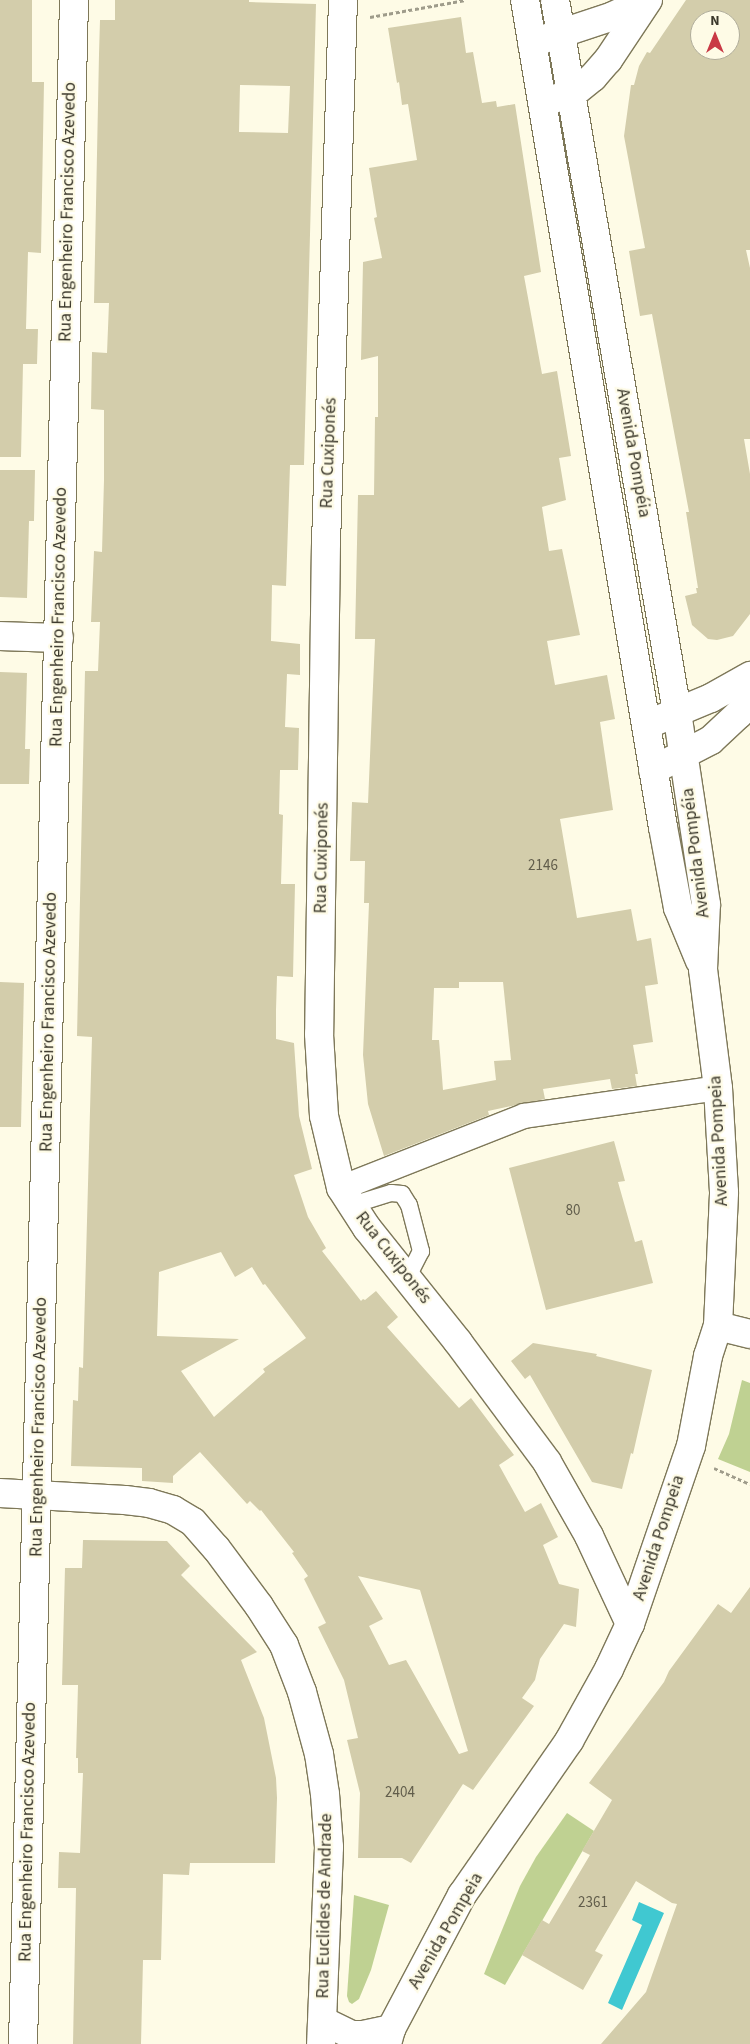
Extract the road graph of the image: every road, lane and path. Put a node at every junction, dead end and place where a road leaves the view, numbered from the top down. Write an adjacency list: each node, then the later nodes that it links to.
1 (74, 0): 12 (street, Rua Engenheiro Francisco Azevedo)
2 (465, 0): 6 (path)
3 (525, 0): 8 (street, Avenida Pompéia)
4 (556, 0): 7 (street, Avenida Pompéia)
5 (648, 0): 7 (street); 9 (street)
6 (343, 11): 21 (street, Rua Cuxiponés)
7 (562, 35): 8 (street); 9 (street, Avenida Pompéia)
8 (532, 43): 10 (street, Avenida Pompéia)
9 (572, 94): 10 (street); 15 (street, Avenida Pompéia)
10 (542, 102): 16 (street, Avenida Pompéia)
11 (0, 636): 12 (street)
12 (59, 638): 28 (street, Rua Engenheiro Francisco Azevedo)
13 (750, 676): 15 (street)
14 (750, 699): 17 (street)
15 (677, 712): 16 (street); 17 (street, Avenida Pompéia)
16 (646, 725): 18 (street, Avenida Pompéia)
17 (684, 756): 18 (street); 19 (street, Avenida Pompéia)
18 (653, 770): 19 (street, Avenida Pompéia)
19 (703, 969): 20 (street, Avenida Pompeia)
20 (718, 1088): 21 (street); 23 (street, Avenida Pompeia)
21 (346, 1197): 22 (street, Rua Cuxiponés); 22 (lane)
22 (408, 1279): 29 (street, Rua Cuxiponés)
23 (718, 1326): 24 (street); 25 (street, Avenida Pompeia)
24 (750, 1334)
25 (686, 1457): 26 (path); 29 (street, Avenida Pompeia)
26 (750, 1484)
27 (0, 1493): 28 (street, Rua Euclides de Andrade)
28 (37, 1493): 30 (street, Rua Euclides de Andrade); 32 (street, Rua Engenheiro Francisco Azevedo)
29 (630, 1624): 31 (street, Avenida Pompeia)
30 (322, 2032): 31 (street)
31 (389, 2036)
32 (23, 2044)

